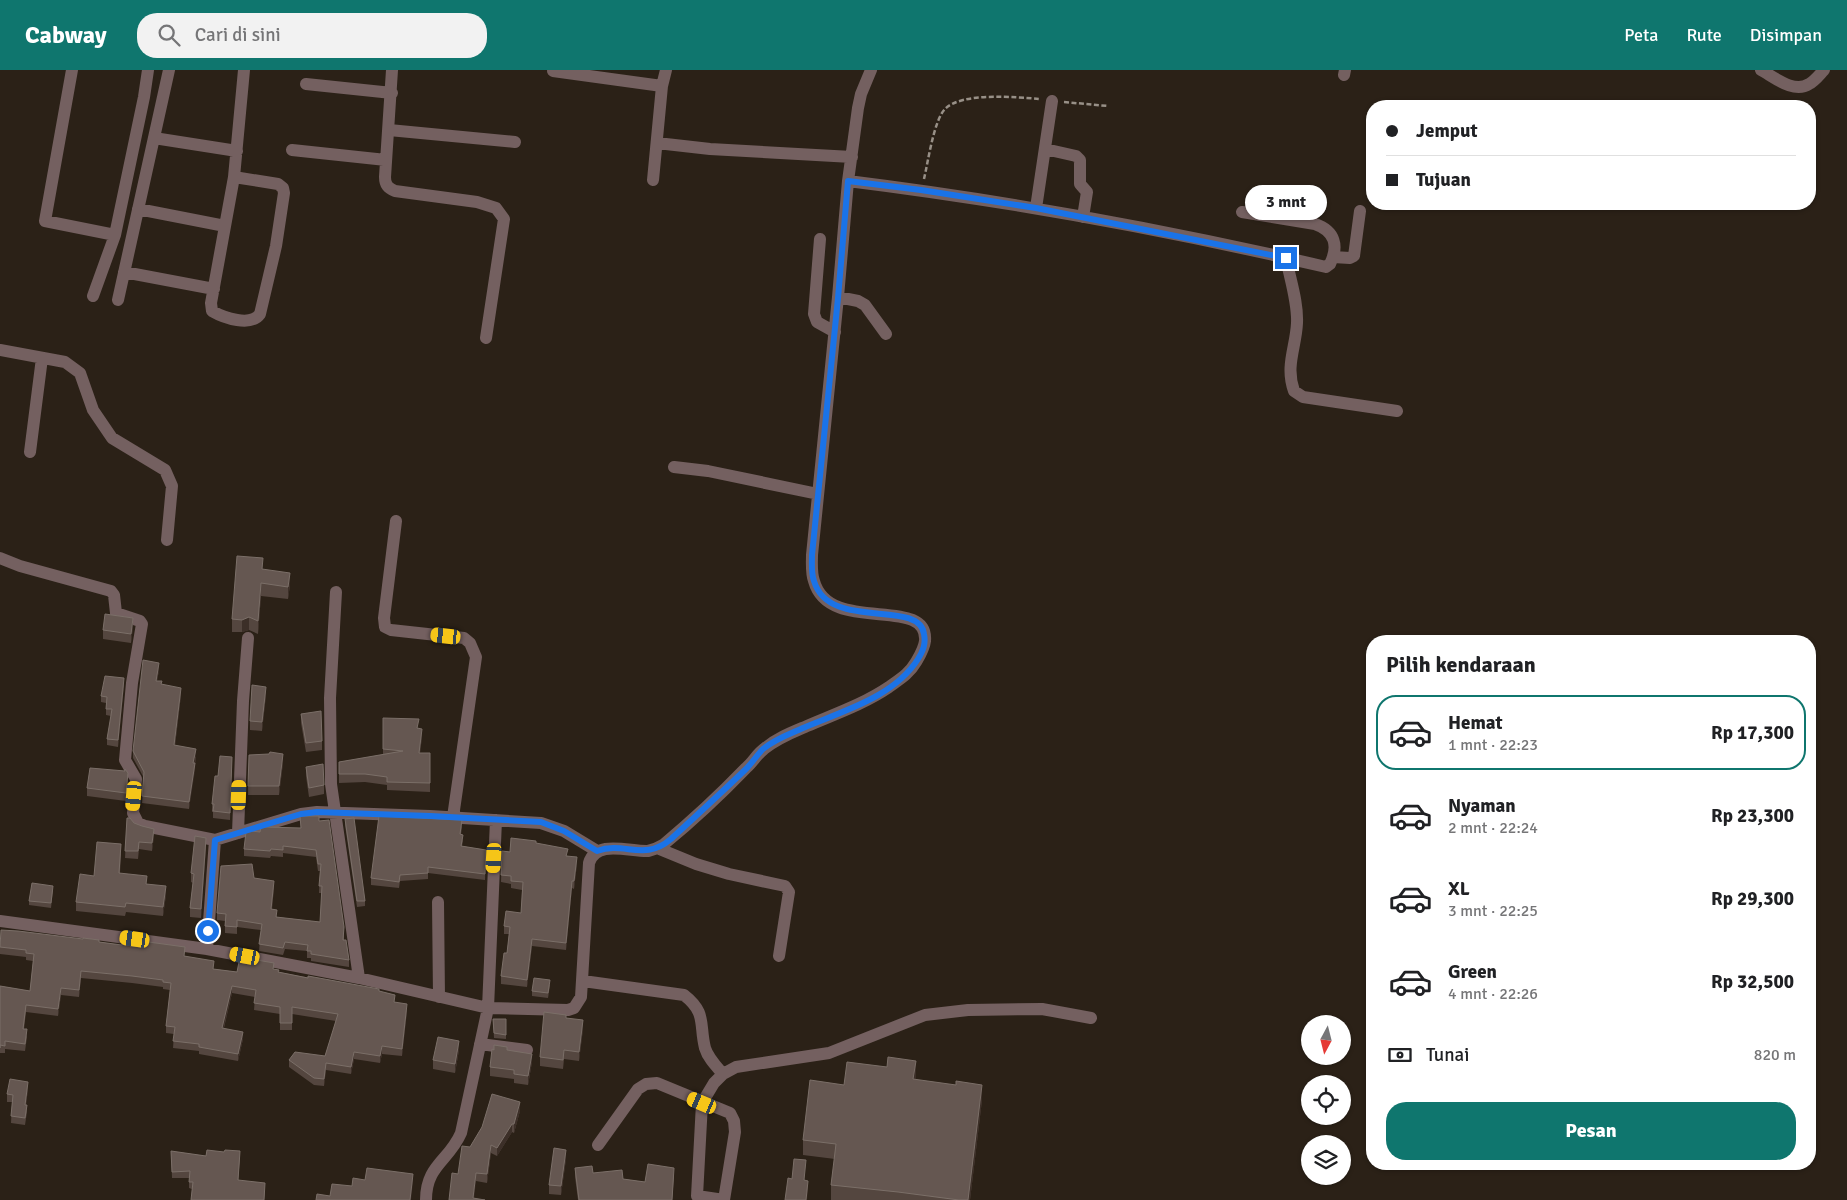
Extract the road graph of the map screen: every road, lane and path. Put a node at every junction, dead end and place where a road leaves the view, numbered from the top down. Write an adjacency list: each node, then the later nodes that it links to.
1 (72, 70): 35 (street)
2 (148, 70): 35 (street)
3 (169, 70): 17 (street)
4 (244, 70): 22 (street)
5 (392, 70): 13 (street)
6 (666, 70): 12 (street)
7 (870, 70): 23 (street)
8 (1761, 70): 9 (street)
9 (1824, 70)
10 (553, 72): 12 (street)
11 (306, 84): 13 (street)
12 (662, 86): 19 (street)
13 (392, 93): 16 (street)
14 (1052, 101): 15 (path); 20 (street); 28 (path)
15 (1108, 106)
16 (389, 130): 18 (street); 24 (street)
17 (154, 138): 22 (street); 30 (street)
18 (514, 142)
19 (657, 143): 23 (street); 26 (street)
20 (1045, 149): 29 (street); 33 (street)
21 (292, 150): 24 (street)
22 (237, 151): 25 (street)
23 (852, 157): 27 (street)
24 (386, 160): 46 (street)
25 (234, 177): 34 (street); 40 (street)
26 (653, 180)
27 (848, 181): 28 (street); 42 (street)
28 (921, 190): 29 (street)
29 (1036, 208): 33 (street)
30 (138, 209): 34 (street); 39 (street)
31 (1360, 211): 37 (street)
32 (1242, 212): 37 (street)
33 (1084, 217): 38 (street)
34 (225, 226): 40 (street)
35 (115, 235): 41 (street)
36 (820, 239): 44 (street)
37 (1333, 257): 38 (street)
38 (1286, 258): 49 (street)
39 (124, 272): 40 (street); 43 (street)
40 (214, 289)
41 (93, 296)
42 (838, 298): 44 (street); 45 (street)
43 (118, 300)
44 (835, 332): 52 (street)
45 (886, 334)
46 (486, 338)
47 (0, 350): 48 (street)
48 (42, 358): 50 (street); 54 (street)
49 (1397, 411)
50 (30, 452)
51 (674, 467): 52 (street)
52 (818, 494): 63 (street)
53 (396, 521): 59 (street)
54 (167, 540)
55 (0, 558): 62 (street)
56 (336, 592): 58 (street)
57 (248, 638): 61 (street)
58 (335, 812): 59 (street); 61 (street); 69 (street)
59 (453, 817): 60 (street)
60 (496, 820): 64 (street); 72 (street)
61 (238, 833): 62 (street)
62 (215, 840): 67 (street)
63 (657, 848): 64 (street); 68 (street)
64 (597, 851): 70 (street)
65 (438, 902): 71 (street)
66 (0, 921): 67 (street)
67 (207, 949): 69 (street)
68 (778, 956)
69 (359, 978): 71 (street)
70 (583, 982): 72 (street); 76 (street)
71 (439, 998): 72 (street)
72 (488, 1008): 74 (street)
73 (1091, 1018): 76 (street)
74 (480, 1044): 75 (street); 80 (street)
75 (527, 1050)
76 (722, 1074): 77 (street)
77 (702, 1103): 78 (street); 79 (street); 81 (street)
78 (598, 1145)
79 (696, 1198): 81 (street)
80 (426, 1200)
81 (724, 1200)

